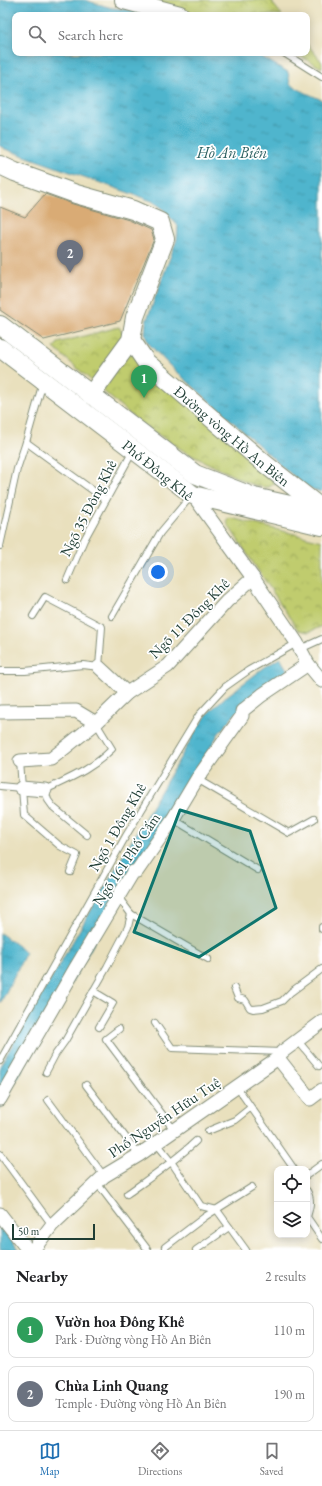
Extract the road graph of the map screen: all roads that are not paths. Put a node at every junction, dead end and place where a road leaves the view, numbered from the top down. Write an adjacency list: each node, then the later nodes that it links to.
1 (124, 0): 2 (street)
2 (169, 12)
3 (289, 56): 4 (lane)
4 (322, 77)
5 (0, 165): 7 (street)
6 (3, 334): 10 (street)
7 (131, 340): 10 (street); 16 (street, Đường vòng Hồ An Biên)
8 (0, 348): 9 (street, Phố Đông Khê)
9 (43, 381): 11 (lane); 12 (street, Phố Đông Khê)
10 (90, 395): 13 (street)
11 (26, 442): 15 (lane); 19 (lane)
12 (133, 450): 14 (street, Phố Đông Khê); 15 (lane, Ngõ 35 Đông Khê)
13 (195, 474): 14 (street); 17 (street)
14 (192, 495): 18 (street); 20 (street, Phố Đông Khê); 23 (lane)
15 (106, 500): 21 (lane, Ngõ 35 Đông Khê)
16 (322, 509)
17 (322, 512)
18 (322, 526)
19 (0, 546)
20 (253, 578): 25 (street, Phố Đông Khê); 30 (street, Ngõ 11 Đông Khê)
21 (68, 580)
22 (33, 616): 27 (lane)
23 (112, 616)
24 (322, 639): 25 (lane, Ngõ 1 Đông Khê)
25 (298, 646): 26 (street, Phố Đông Khê); 56 (lane, Ngõ 1 Đông Khê)
26 (308, 664): 29 (street, Phố Đông Khê); 34 (street)
27 (99, 667): 28 (lane); 30 (street)
28 (0, 671)
29 (322, 681)
30 (127, 693): 32 (street, Ngõ 11 Đông Khê)
31 (0, 712): 32 (street)
32 (96, 723): 33 (street, Ngõ 11 Đông Khê); 37 (lane)
33 (20, 761): 36 (lane)
34 (193, 777): 38 (street, Ngõ 161 Phố Cấm); 39 (lane); 41 (street)
35 (0, 786): 36 (lane)
36 (21, 788): 37 (street); 43 (lane)
37 (45, 790): 40 (lane)
38 (173, 819): 41 (street, Ngõ 161 Phố Cấm); 42 (lane)
39 (314, 819)
40 (87, 835)
41 (157, 836): 44 (street, Ngõ 161 Phố Cấm)
42 (258, 870)
43 (70, 872)
44 (115, 903): 45 (lane); 62 (street, Ngõ 161 Phố Cấm)
45 (131, 914): 46 (lane); 49 (lane)
46 (208, 959)
47 (322, 969): 48 (lane)
48 (234, 988)
49 (93, 991): 52 (lane); 58 (lane)
50 (322, 1022): 54 (street, Phố Nguyễn Hữu Tuệ)
51 (155, 1023): 55 (lane)
52 (99, 1027)
53 (119, 1029): 65 (lane)
54 (298, 1041): 55 (street, Phố Nguyễn Hữu Tuệ); 57 (lane)
55 (280, 1055): 60 (street, Phố Nguyễn Hữu Tuệ); 61 (street)
56 (0, 1061)
57 (319, 1066)
58 (46, 1072)
59 (86, 1085): 70 (lane)
60 (237, 1087): 64 (lane); 65 (street, Phố Nguyễn Hữu Tuệ)
61 (322, 1090)
62 (0, 1099)
63 (48, 1100): 75 (lane)
64 (250, 1108): 66 (lane); 73 (lane)
65 (174, 1130): 68 (street, Phố Nguyễn Hữu Tuệ)
66 (208, 1131)
67 (196, 1141): 71 (lane)
68 (156, 1143): 70 (street, Phố Nguyễn Hữu Tuệ); 71 (lane)
69 (0, 1154): 81 (lane)
70 (139, 1155): 75 (street, Phố Nguyễn Hữu Tuệ)
71 (172, 1163): 77 (lane); 79 (lane)
72 (322, 1164): 74 (lane)
73 (292, 1166)
74 (310, 1173)
75 (100, 1180): 81 (street, Phố Nguyễn Hữu Tuệ); 87 (lane)
76 (252, 1187): 79 (lane)
77 (127, 1194)
78 (310, 1196): 83 (lane)
79 (217, 1210): 82 (lane); 84 (lane)
80 (0, 1214): 85 (street)
81 (52, 1225): 86 (street, Phố Nguyễn Hữu Tuệ)
82 (229, 1227): 88 (lane); 89 (lane)
83 (322, 1239)
84 (165, 1247)
85 (28, 1250)
86 (33, 1250)
87 (148, 1250)
88 (196, 1250)
89 (246, 1250)

